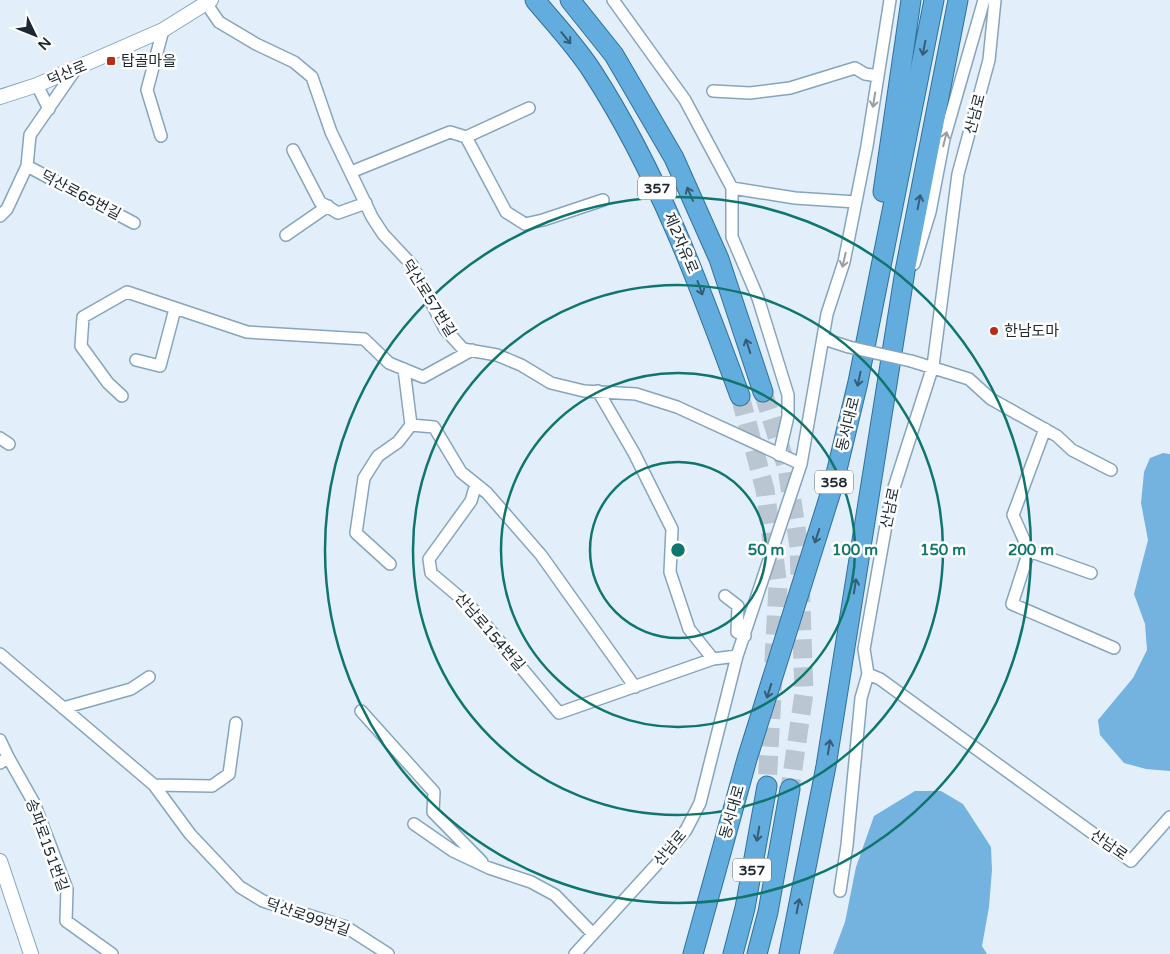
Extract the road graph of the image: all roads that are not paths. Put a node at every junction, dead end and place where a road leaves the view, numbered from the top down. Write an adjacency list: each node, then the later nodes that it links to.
1 (535, 0): 43 (highway, 제2자유로 / 357, one-way to 43)
2 (570, 0): 41 (highway, 제2자유로 / 357, one-way to 2)
3 (613, 0): 24 (street)
4 (890, 0): 13 (street, 산남로)
5 (910, 0): 34 (highway)
6 (934, 0): 34 (highway, 동서대로 / 358, one-way to 34)
7 (958, 0): 33 (highway, 동서대로 / 358, one-way to 7)
8 (984, 0): 33 (street, one-way to 8)
9 (995, 0): 38 (street, 산남로)
10 (209, 2): 11 (street, 덕산로); 23 (street, 덕산로57번길)
11 (164, 30): 12 (street, 덕산로); 19 (street)
12 (75, 70): 14 (street, 덕산로); 18 (street, 덕산로65번길)
13 (878, 76): 15 (street); 26 (street, 산남로, one-way to 26)
14 (37, 86): 16 (street, 덕산로); 18 (street)
15 (713, 91)
16 (0, 97)
17 (529, 108): 20 (street)
18 (49, 109): 22 (street, 덕산로65번길)
19 (161, 136)
20 (466, 137): 23 (street); 25 (street)
21 (293, 150): 28 (street)
22 (27, 166): 29 (street, 덕산로65번길); 30 (street, 덕산로65번길)
23 (351, 172): 27 (street, 덕산로57번길)
24 (732, 188): 26 (street); 46 (street)
25 (604, 200)
26 (856, 202): 35 (street, 산남로, one-way to 35)
27 (366, 203): 28 (street); 36 (street, 덕산로57번길)
28 (328, 206): 31 (street)
29 (0, 216)
30 (134, 223)
31 (286, 235)
32 (175, 310): 37 (street); 39 (street); 42 (street)
33 (897, 321): 83 (highway, 동서대로 / 358, one-way to 33)
34 (868, 332): 80 (highway, 동서대로 / 358, one-way to 80)
35 (824, 339): 38 (street, bridge); 47 (street, 산남로)
36 (472, 350): 39 (street); 40 (street, 덕산로57번길)
37 (136, 360)
38 (933, 366): 45 (street); 59 (street, 산남로)
39 (404, 369): 44 (street)
40 (598, 391): 46 (street, 덕산로57번길); 58 (street)
41 (764, 392)
42 (122, 396)
43 (740, 396)
44 (411, 426): 49 (street); 51 (street)
45 (1045, 429): 48 (street); 50 (street)
46 (779, 455): 47 (street, 덕산로57번길)
47 (801, 464): 54 (street, 산남로)
48 (1111, 470)
49 (476, 484): 61 (street); 61 (street, 산남로154번길)
50 (1029, 551): 52 (street); 55 (street)
51 (390, 564)
52 (1091, 573)
53 (725, 596): 54 (street)
54 (745, 636): 56 (street, 산남로)
55 (1114, 648)
56 (737, 656): 58 (street, 산남로154번길); 75 (street, 산남로)
57 (1, 659): 62 (street, 덕산로99번길)
58 (713, 659): 61 (street, 산남로154번길)
59 (868, 674): 70 (street, 산남로); 74 (street)
60 (149, 677): 62 (street)
61 (635, 687)
62 (63, 708): 67 (street, 덕산로99번길)
63 (361, 711): 73 (street)
64 (236, 723): 67 (street)
65 (0, 740): 66 (street)
66 (4, 760): 77 (street, 송파로151번길)
67 (154, 785): 78 (street, 덕산로99번길)
68 (767, 786): 81 (highway, 357, one-way to 81)
69 (790, 789): 82 (highway, 357)
70 (1170, 817)
71 (414, 824): 73 (street)
72 (0, 862): 76 (street)
73 (489, 868): 75 (street)
74 (840, 891)
75 (593, 934): 79 (street, 산남로)
76 (31, 954)
77 (112, 954)
78 (388, 954)
79 (575, 954)
80 (693, 954)
81 (732, 954)
82 (757, 954)
83 (788, 954)

